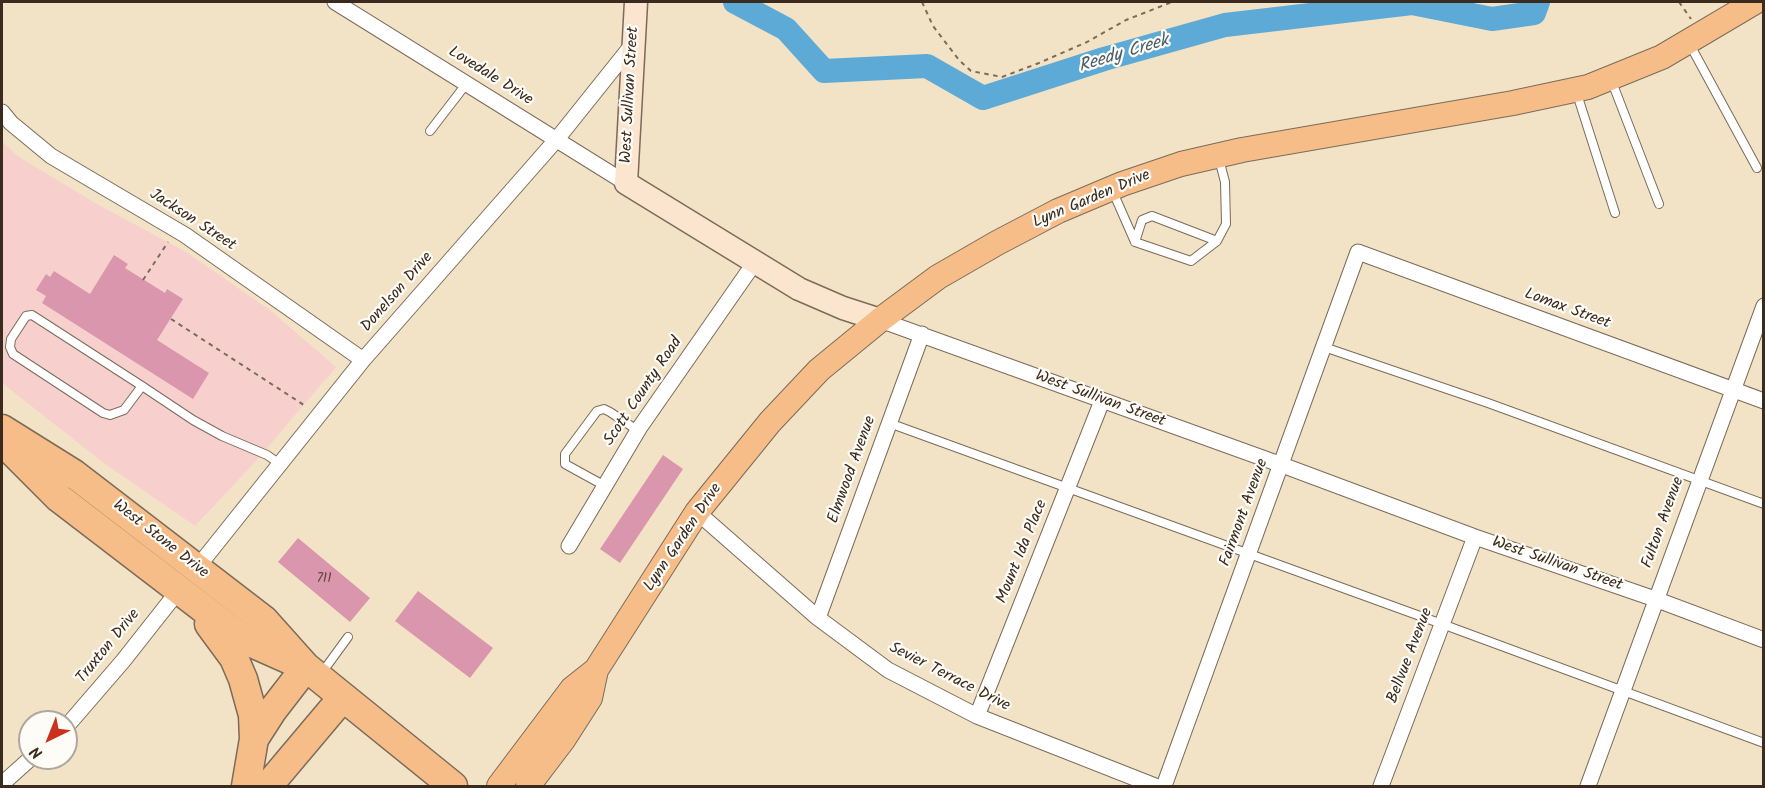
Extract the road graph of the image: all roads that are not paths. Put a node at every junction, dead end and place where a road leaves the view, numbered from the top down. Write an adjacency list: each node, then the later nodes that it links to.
1 (335, 2): 10 (street, Lovedale Drive)
2 (636, 2): 8 (street, West Sullivan Street)
3 (1734, 2): 6 (main road)
4 (1755, 2): 6 (main road, Lynn Garden Drive)
5 (1764, 15): 6 (main road)
6 (1720, 24): 7 (main road, Lynn Garden Drive)
7 (1689, 42): 9 (main road, Lynn Garden Drive); 16 (lane)
8 (633, 44): 14 (street, Donelson Drive); 17 (street, West Sullivan Street)
9 (1610, 78): 11 (main road, Lynn Garden Drive); 19 (lane)
10 (467, 83): 13 (lane); 14 (street, Lovedale Drive)
11 (1575, 89): 15 (main road, Lynn Garden Drive); 20 (lane)
12 (2, 112): 29 (street, Jackson Street)
13 (430, 131)
14 (557, 140): 17 (street, Lovedale Drive); 29 (street, Donelson Drive)
15 (1218, 156): 18 (main road, Lynn Garden Drive); 21 (lane)
16 (1757, 168)
17 (626, 183): 24 (street, West Sullivan Street)
18 (1111, 188): 22 (lane); 26 (main road, Lynn Garden Drive)
19 (1659, 204)
20 (1614, 213)
21 (1217, 241): 22 (lane); 22 (lane)
22 (1135, 242)
23 (1358, 252): 28 (street, Fairmont Avenue); 31 (street, Lomax Street)
24 (755, 262): 26 (street, West Sullivan Street); 36 (street, Scott County Road)
25 (1764, 306): 31 (street, Fulton Avenue)
26 (880, 320): 27 (street, West Sullivan Street); 44 (main road, Lynn Garden Drive)
27 (922, 334): 32 (street, West Sullivan Street); 34 (street, Elmwood Avenue)
28 (1324, 347): 39 (street, Fairmont Avenue); 40 (lane)
29 (363, 360): 38 (street, Donelson Drive)
30 (142, 386): 30 (lane); 38 (lane)
31 (1733, 390): 33 (street, Lomax Street); 40 (street, Fulton Avenue)
32 (1102, 401): 39 (street, West Sullivan Street); 42 (street, Mount Ida Place)
33 (1764, 401)
34 (889, 423): 42 (lane); 50 (street, Elmwood Avenue)
35 (2, 429): 48 (highway, West Stone Drive)
36 (637, 430): 41 (street, Scott County Road); 41 (lane)
37 (2, 440): 48 (highway, West Stone Drive)
38 (281, 464): 48 (street, Donelson Drive)
39 (1282, 465): 45 (street, West Sullivan Street); 47 (street, Fairmont Avenue)
40 (1699, 480): 43 (lane); 49 (street, Fulton Avenue)
41 (605, 486): 46 (street, Scott County Road)
42 (1067, 489): 47 (lane); 59 (street, Mount Ida Place)
43 (1764, 504)
44 (697, 512): 50 (street, Sevier Terrace Drive); 54 (main road, Lynn Garden Drive)
45 (1475, 537): 49 (street, West Sullivan Street); 51 (street, Bellvue Avenue)
46 (569, 546)
47 (1249, 554): 51 (lane); 70 (street, Fairmont Avenue)
48 (187, 579): 55 (highway, West Stone Drive); 58 (street, Truxton Drive); 60 (highway)
49 (1655, 599): 53 (street, West Sullivan Street); 56 (street, Fulton Avenue)
50 (818, 618): 59 (street, Sevier Terrace Drive)
51 (1442, 624): 56 (lane); 71 (street, Bellvue Avenue)
52 (348, 637): 55 (lane)
53 (1764, 640)
54 (596, 670): 67 (main road, Lynn Garden Drive); 68 (main road, Lynn Garden Drive)
55 (312, 672): 57 (highway, West Stone Drive); 60 (highway)
56 (1622, 690): 61 (lane); 72 (street, Fulton Avenue)
57 (343, 696): 63 (highway, West Stone Drive); 66 (highway)
58 (78, 713)
59 (977, 716): 69 (street, Sevier Terrace Drive)
60 (254, 739): 65 (highway)
61 (1764, 743)
62 (18, 770): 64 (street)
63 (447, 782)
64 (2, 784)
65 (246, 786)
66 (268, 786)
67 (499, 786)
68 (528, 786)
69 (1155, 786)
70 (1164, 786)
71 (1381, 786)
72 (1588, 786)

